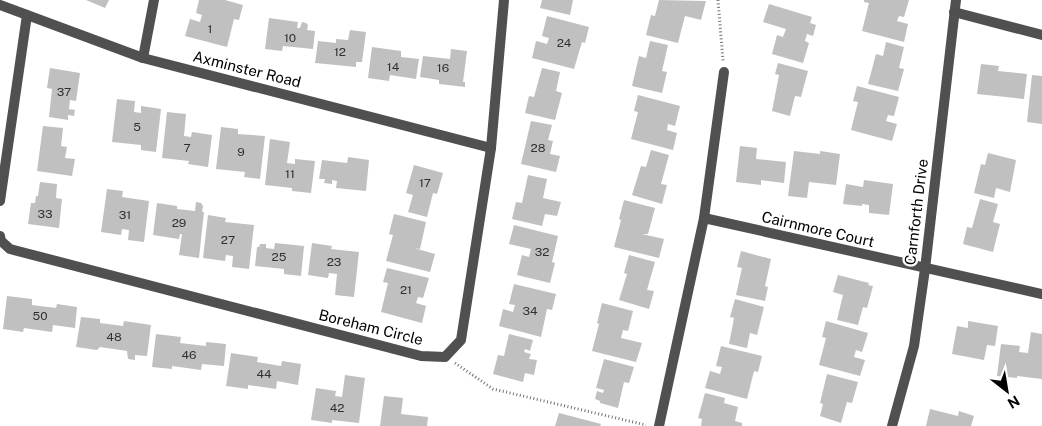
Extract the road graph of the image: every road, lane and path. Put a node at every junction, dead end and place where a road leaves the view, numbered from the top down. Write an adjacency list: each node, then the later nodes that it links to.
1 (154, 0): 9 (street)
2 (504, 0): 11 (street)
3 (718, 0): 10 (path)
4 (956, 0): 6 (street, Carnforth Drive)
5 (0, 5): 7 (street, Axminster Road)
6 (954, 12): 8 (street); 15 (street, Carnforth Drive)
7 (27, 15): 9 (street, Axminster Road); 12 (street)
8 (1042, 35)
9 (143, 58): 11 (street, Axminster Road)
10 (724, 72): 13 (street)
11 (491, 148): 17 (street)
12 (0, 201)
13 (704, 218): 15 (street, Cairnmore Court); 19 (street)
14 (0, 236): 17 (street, Boreham Circle)
15 (924, 269): 16 (street, Cairnmore Court); 20 (street, Carnforth Drive)
16 (1042, 294)
17 (445, 357): 18 (path)
18 (649, 426)
19 (659, 426)
20 (892, 426)

